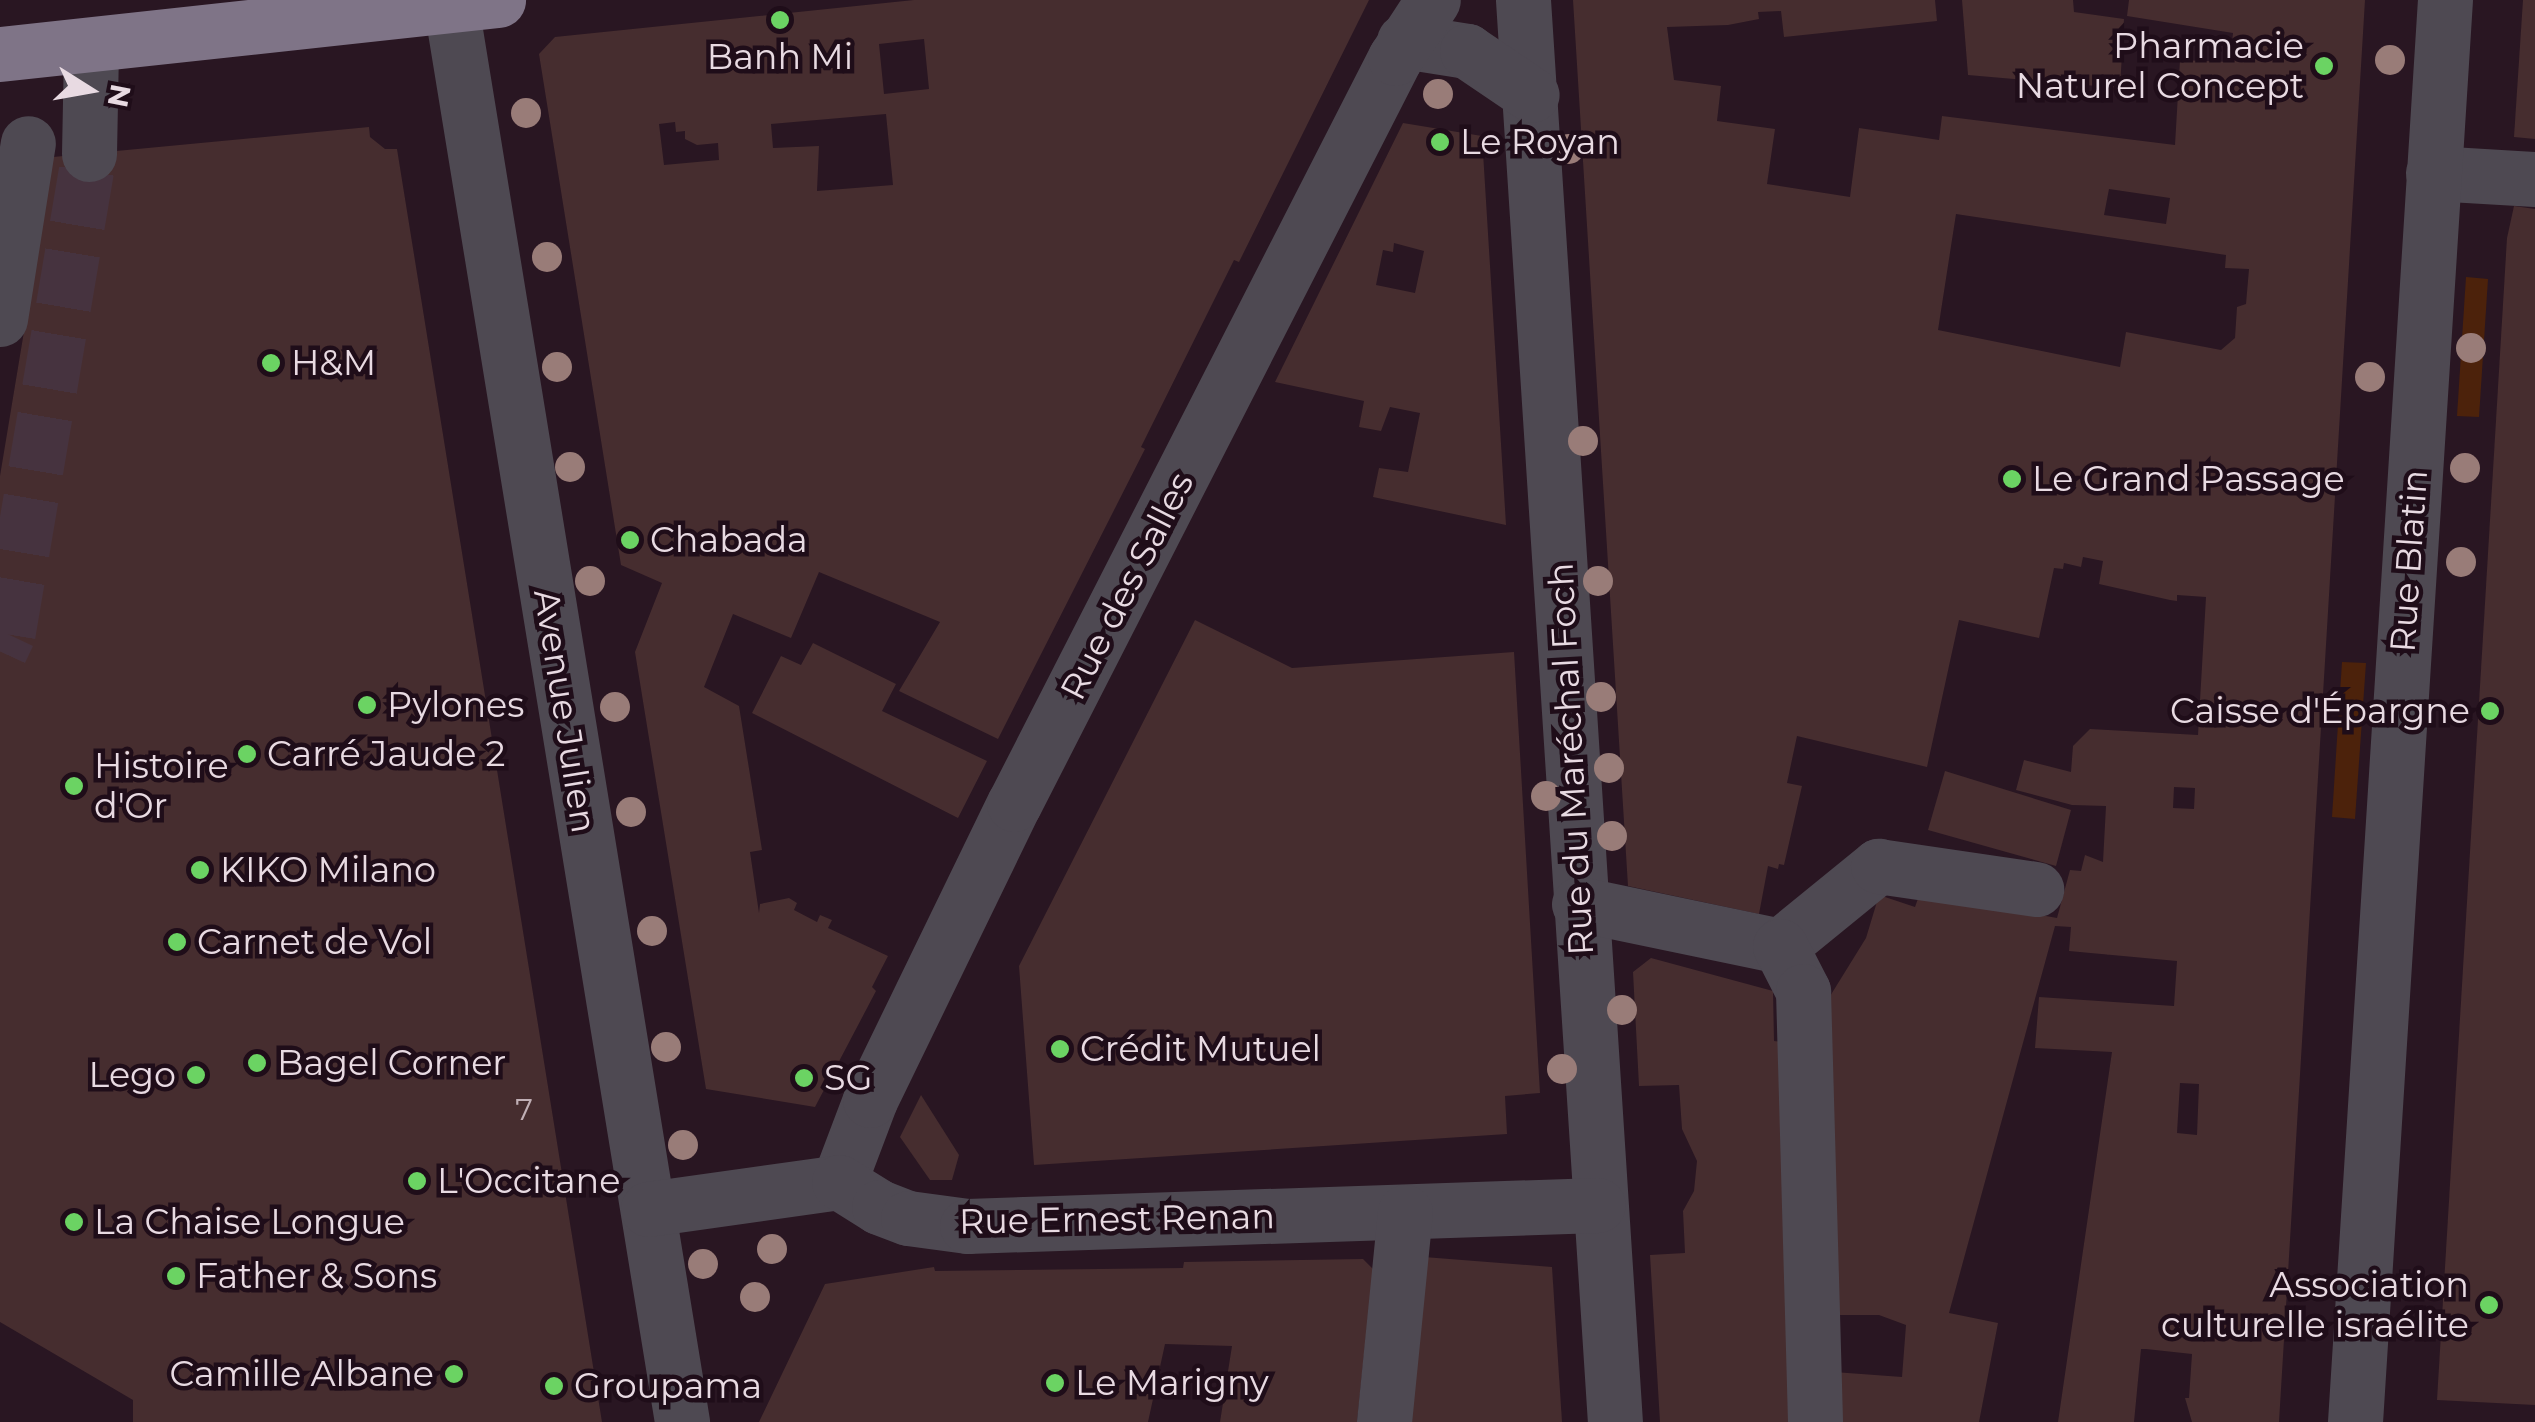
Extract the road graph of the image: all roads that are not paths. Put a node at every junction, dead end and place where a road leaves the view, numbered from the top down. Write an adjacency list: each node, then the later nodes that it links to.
1 (1523, 0): 7 (street, Rue du Maréchal Foch)
2 (2445, 0): 10 (street, Rue Blatin)
3 (467, 2): 5 (main road); 18 (street, Avenue Julien)
4 (1419, 20): 7 (street); 16 (street, Rue des Salles)
5 (92, 48): 6 (main road); 9 (street)
6 (0, 54)
7 (1532, 95): 14 (street, Rue du Maréchal Foch)
8 (28, 142): 12 (street)
9 (89, 154)
10 (2433, 173): 11 (street); 24 (street, Rue Blatin)
11 (2535, 179)
12 (0, 320)
13 (2036, 890): 15 (street)
14 (1579, 904): 15 (street); 17 (street, Rue du Maréchal Foch)
15 (1780, 946): 23 (street)
16 (840, 1182): 18 (street); 19 (street, Rue Ernest Renan)
17 (1598, 1205): 19 (street, Rue Ernest Renan); 22 (street, Rue du Maréchal Foch)
18 (648, 1210): 20 (street, Avenue Julien)
19 (1405, 1212): 21 (street)
20 (682, 1422)
21 (1384, 1422)
22 (1615, 1422)
23 (1816, 1422)
24 (2355, 1422)

